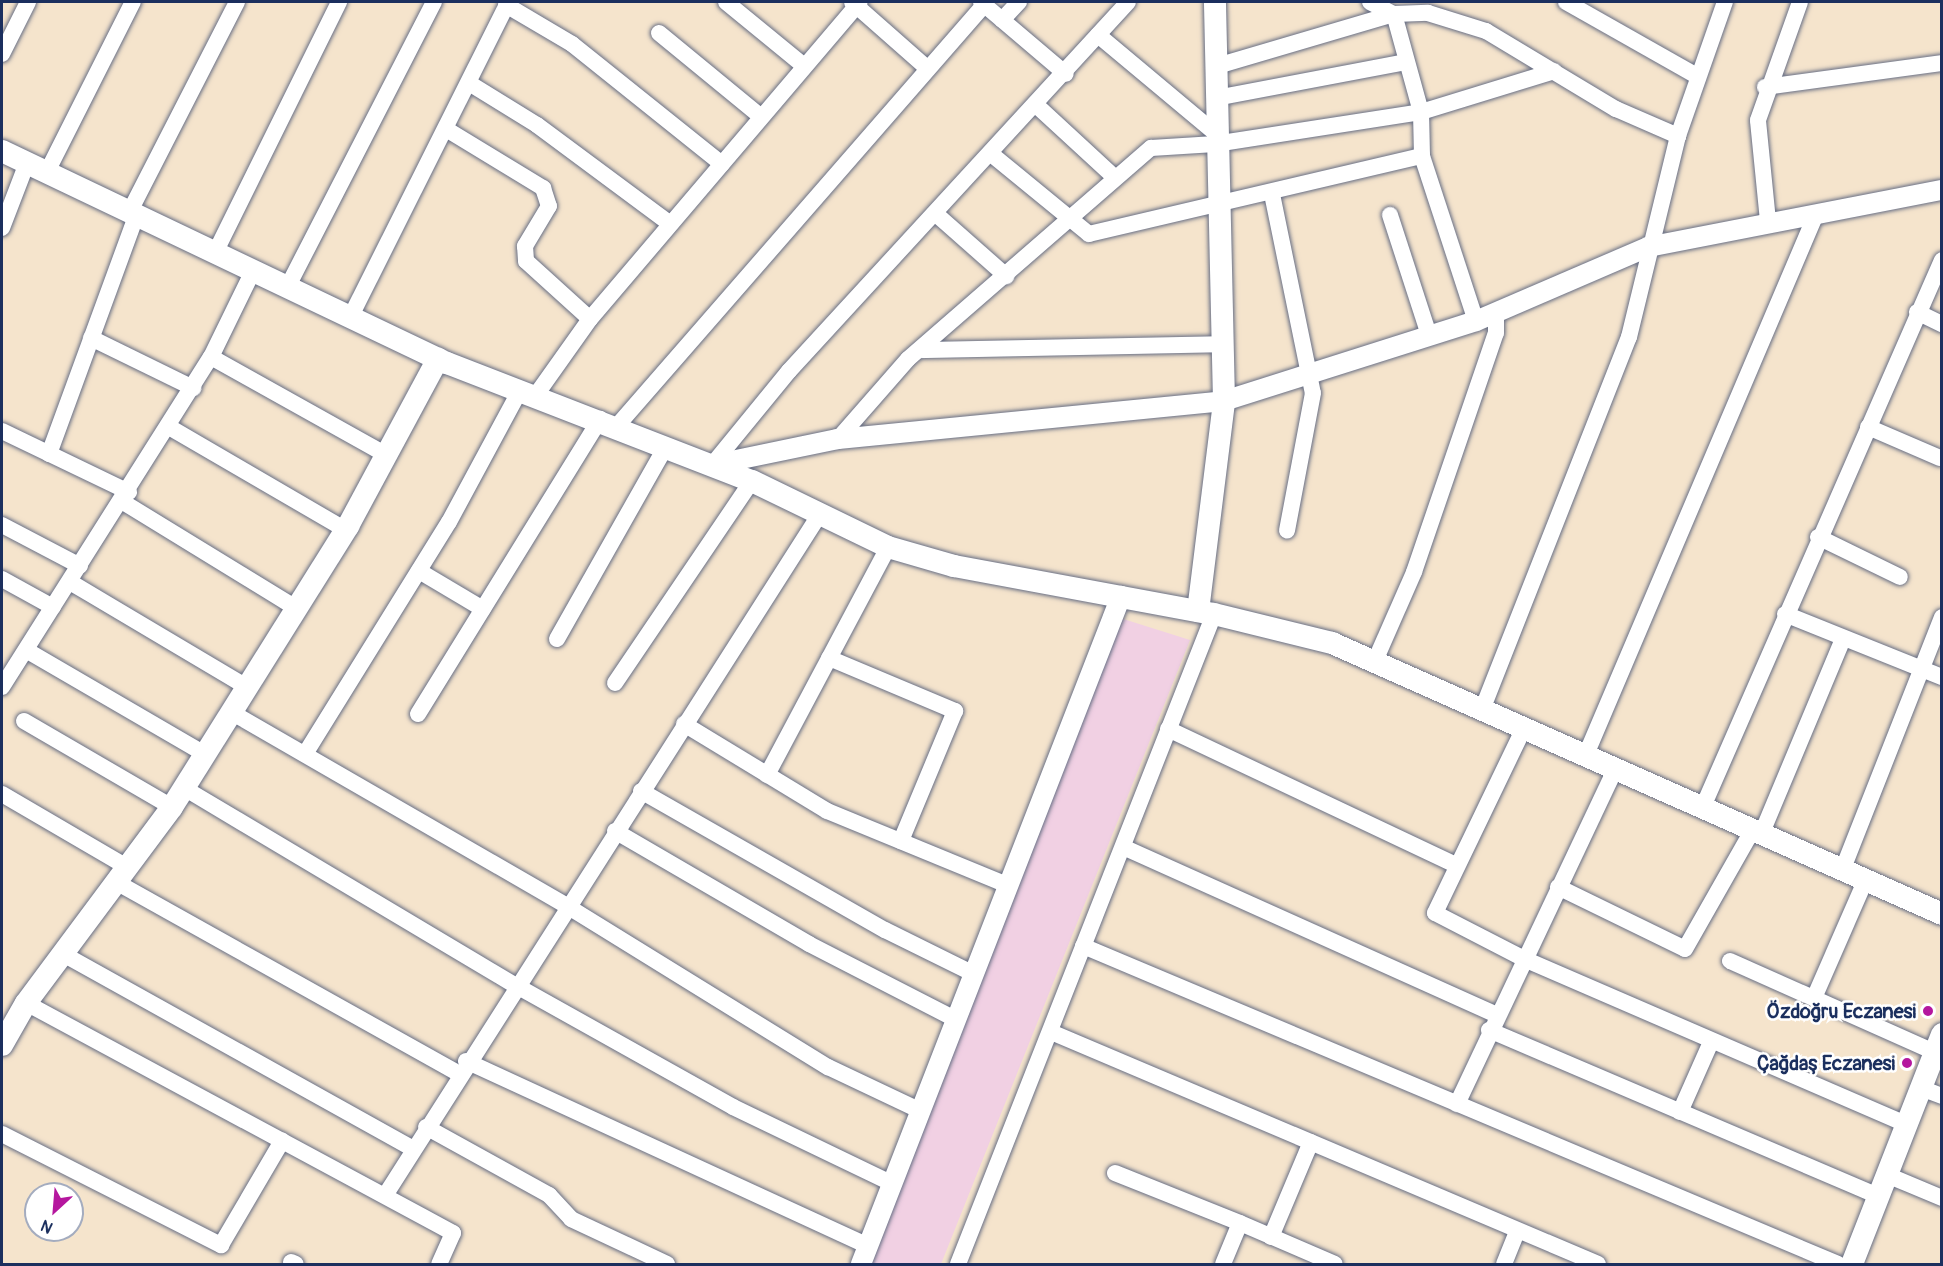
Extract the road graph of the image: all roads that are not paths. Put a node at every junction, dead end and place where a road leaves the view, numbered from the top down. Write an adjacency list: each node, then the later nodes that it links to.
1 (28, 2): 21 (street)
2 (133, 2): 43 (street)
3 (237, 2): 48 (street)
4 (339, 2): 57 (street)
5 (434, 2): 61 (street)
6 (726, 2): 24 (street)
7 (1019, 2): 18 (street)
8 (1128, 2): 20 (street)
9 (1215, 2): 25 (main road)
10 (1370, 2): 17 (street)
11 (1566, 2): 29 (street)
12 (1725, 2): 29 (street)
13 (1800, 2): 31 (street)
14 (507, 3): 30 (street); 42 (street)
15 (856, 3): 24 (street); 26 (street)
16 (983, 3): 18 (street); 26 (street)
17 (1394, 14): 22 (street); 25 (street); 27 (street)
18 (1002, 20): 28 (street)
19 (660, 33): 35 (street)
20 (1098, 35): 28 (street); 38 (street)
21 (2, 54)
22 (1407, 62): 32 (street); 34 (street)
23 (1941, 63): 31 (street)
24 (803, 65): 35 (street)
25 (1217, 66): 32 (main road)
26 (928, 69): 78 (street)
27 (1554, 71): 34 (street); 37 (street)
28 (1066, 74): 33 (street)
29 (1697, 76): 37 (street)
30 (469, 83): 36 (street); 54 (street)
31 (1765, 87): 53 (street)
32 (1216, 98): 38 (main road)
33 (1035, 104): 40 (street); 44 (street)
34 (1421, 112): 38 (street); 41 (street)
35 (760, 116): 42 (street)
36 (446, 129): 64 (street); 65 (street)
37 (1678, 136): 56 (street)
38 (1215, 138): 44 (street); 47 (main road)
39 (2, 151): 43 (main road)
40 (990, 153): 49 (street); 52 (street)
41 (1422, 156): 46 (street); 66 (street)
42 (722, 164): 54 (street)
43 (37, 168): 48 (main road); 55 (street)
44 (1114, 177): 52 (street)
45 (1941, 190): 50 (street)
46 (1272, 194): 47 (street); 74 (street)
47 (1221, 207): 52 (street); 70 (main road)
48 (133, 214): 57 (main road); 69 (street)
49 (936, 214): 60 (street); 87 (street)
50 (1816, 214): 53 (street); 127 (street)
51 (1390, 215): 68 (street)
52 (1068, 220): 60 (street)
53 (1768, 221): 56 (street)
54 (669, 223): 65 (street)
55 (2, 226)
56 (1648, 247): 63 (street); 118 (street)
57 (215, 253): 59 (main road)
58 (1941, 260): 62 (street)
59 (252, 271): 61 (main road); 72 (street)
60 (1006, 276): 71 (street)
61 (287, 288): 64 (main road)
62 (1917, 312): 67 (street); 80 (street)
63 (1496, 313): 66 (street); 112 (street)
64 (350, 318): 73 (main road)
65 (590, 319): 76 (street)
66 (1476, 321): 68 (street)
67 (1941, 324)
68 (1429, 335): 74 (street)
69 (91, 338): 75 (street); 84 (street)
70 (1224, 344): 71 (street); 77 (main road)
71 (922, 350): 82 (street)
72 (211, 357): 75 (street); 85 (street)
73 (438, 359): 76 (main road); 85 (main road)
74 (1309, 372): 77 (street); 93 (street)
75 (193, 388): 79 (street)
76 (528, 392): 78 (main road); 97 (street)
77 (1224, 401): 82 (street); 105 (main road)
78 (609, 422): 83 (main road); 104 (street)
79 (169, 427): 89 (street); 92 (street)
80 (1868, 427): 86 (street); 94 (street)
81 (2, 431): 84 (street)
82 (838, 439): 87 (street)
83 (666, 446): 87 (main road); 108 (street)
84 (49, 454): 89 (street)
85 (387, 454): 92 (main road)
86 (1940, 458)
87 (712, 465): 88 (main road)
88 (752, 481): 90 (main road); 116 (street)
89 (126, 497): 96 (street); 103 (street)
90 (818, 517): 95 (main road); 122 (street)
91 (2, 525): 96 (street)
92 (346, 530): 103 (main road)
93 (1287, 531)
94 (1818, 537): 98 (street); 106 (street)
95 (888, 547): 101 (main road); 111 (street)
96 (80, 566): 100 (street)
97 (419, 571): 104 (street); 126 (street)
98 (1900, 577)
99 (2, 579): 102 (street)
100 (70, 582): 102 (street); 117 (street)
101 (1120, 596): 105 (main road); 142 (street)
102 (54, 607): 110 (street)
103 (296, 608): 117 (main road)
104 (483, 609): 120 (street)
105 (1206, 612): 112 (main road); 123 (street)
106 (1785, 614): 109 (street); 133 (street)
107 (1941, 617): 113 (street)
108 (557, 639)
109 (1843, 639): 113 (street); 135 (street)
110 (26, 650): 115 (street); 125 (street)
111 (829, 658): 129 (street); 136 (street)
112 (1375, 661): 118 (main road)
113 (1922, 669): 114 (street); 139 (street)
114 (1941, 677)
115 (3, 681)
116 (615, 683)
117 (247, 687): 119 (main road)
118 (1482, 710): 124 (main road)
119 (231, 712): 125 (main road); 126 (street)
120 (418, 714)
121 (24, 721): 132 (street)
122 (684, 724): 129 (street); 130 (street)
123 (1168, 729): 137 (street); 138 (street)
124 (1523, 730): 127 (main road); 138 (street)
125 (205, 754): 132 (main road)
126 (305, 754): 144 (street)
127 (1585, 757): 128 (main road)
128 (1615, 770): 133 (main road); 143 (street)
129 (767, 775): 136 (street)
130 (641, 791): 134 (street); 150 (street)
131 (2, 794): 140 (street)
132 (178, 797): 140 (main road); 151 (street)
133 (1702, 809): 135 (main road)
134 (615, 831): 144 (street); 155 (street)
135 (1756, 833): 139 (main road); 143 (street)
136 (901, 842): 142 (street)
137 (1123, 847): 146 (street); 154 (street)
138 (1454, 864): 148 (street)
139 (1842, 871): 141 (main road)
140 (122, 874): 147 (main road); 161 (street)
141 (1865, 881): 145 (main road); 152 (street)
142 (1007, 885): 150 (street)
143 (1558, 887): 148 (street)
144 (567, 906): 151 (street); 165 (street)
145 (1941, 911)
146 (1083, 946): 158 (street); 164 (street)
147 (63, 954): 153 (main road); 172 (street)
148 (1522, 958): 154 (street); 159 (street)
149 (1730, 961): 152 (street)
150 (974, 974): 155 (street)
151 (515, 985): 161 (street); 175 (street)
152 (1814, 998): 160 (street)
153 (27, 1003): 157 (main road); 170 (street)
154 (1496, 1015): 156 (street)
155 (957, 1020): 165 (street)
156 (1489, 1030): 164 (street); 166 (street)
157 (5, 1031)
158 (1051, 1032): 171 (street); 187 (street)
159 (1711, 1042): 166 (street); 167 (street)
160 (1938, 1043): 162 (main road)
161 (462, 1067): 168 (street); 182 (street)
162 (1921, 1088): 163 (street); 167 (main road)
163 (1941, 1096)
164 (1456, 1104): 192 (street)
165 (919, 1110): 175 (street)
166 (1680, 1112): 177 (street)
167 (1906, 1124): 174 (main road)
168 (426, 1128): 172 (street); 185 (street)
169 (2, 1134): 170 (street)
170 (282, 1141): 176 (street)
171 (1311, 1142): 180 (street); 181 (street)
172 (413, 1149): 176 (street)
173 (1115, 1173): 179 (street)
174 (1887, 1175): 177 (main road); 178 (street)
175 (891, 1183): 182 (street)
176 (386, 1194): 184 (street)
177 (1879, 1196): 193 (main road)
178 (1941, 1198)
179 (1240, 1224): 181 (street); 188 (street)
180 (1517, 1231): 190 (street); 191 (street)
181 (1271, 1237): 183 (street)
182 (868, 1246): 186 (street)
183 (1310, 1259): 189 (street)
184 (439, 1264)
185 (667, 1264)
186 (861, 1264)
187 (958, 1264)
188 (1223, 1264)
189 (1335, 1264)
190 (1504, 1264)
191 (1598, 1264)
192 (1838, 1264)
193 (1852, 1264)

